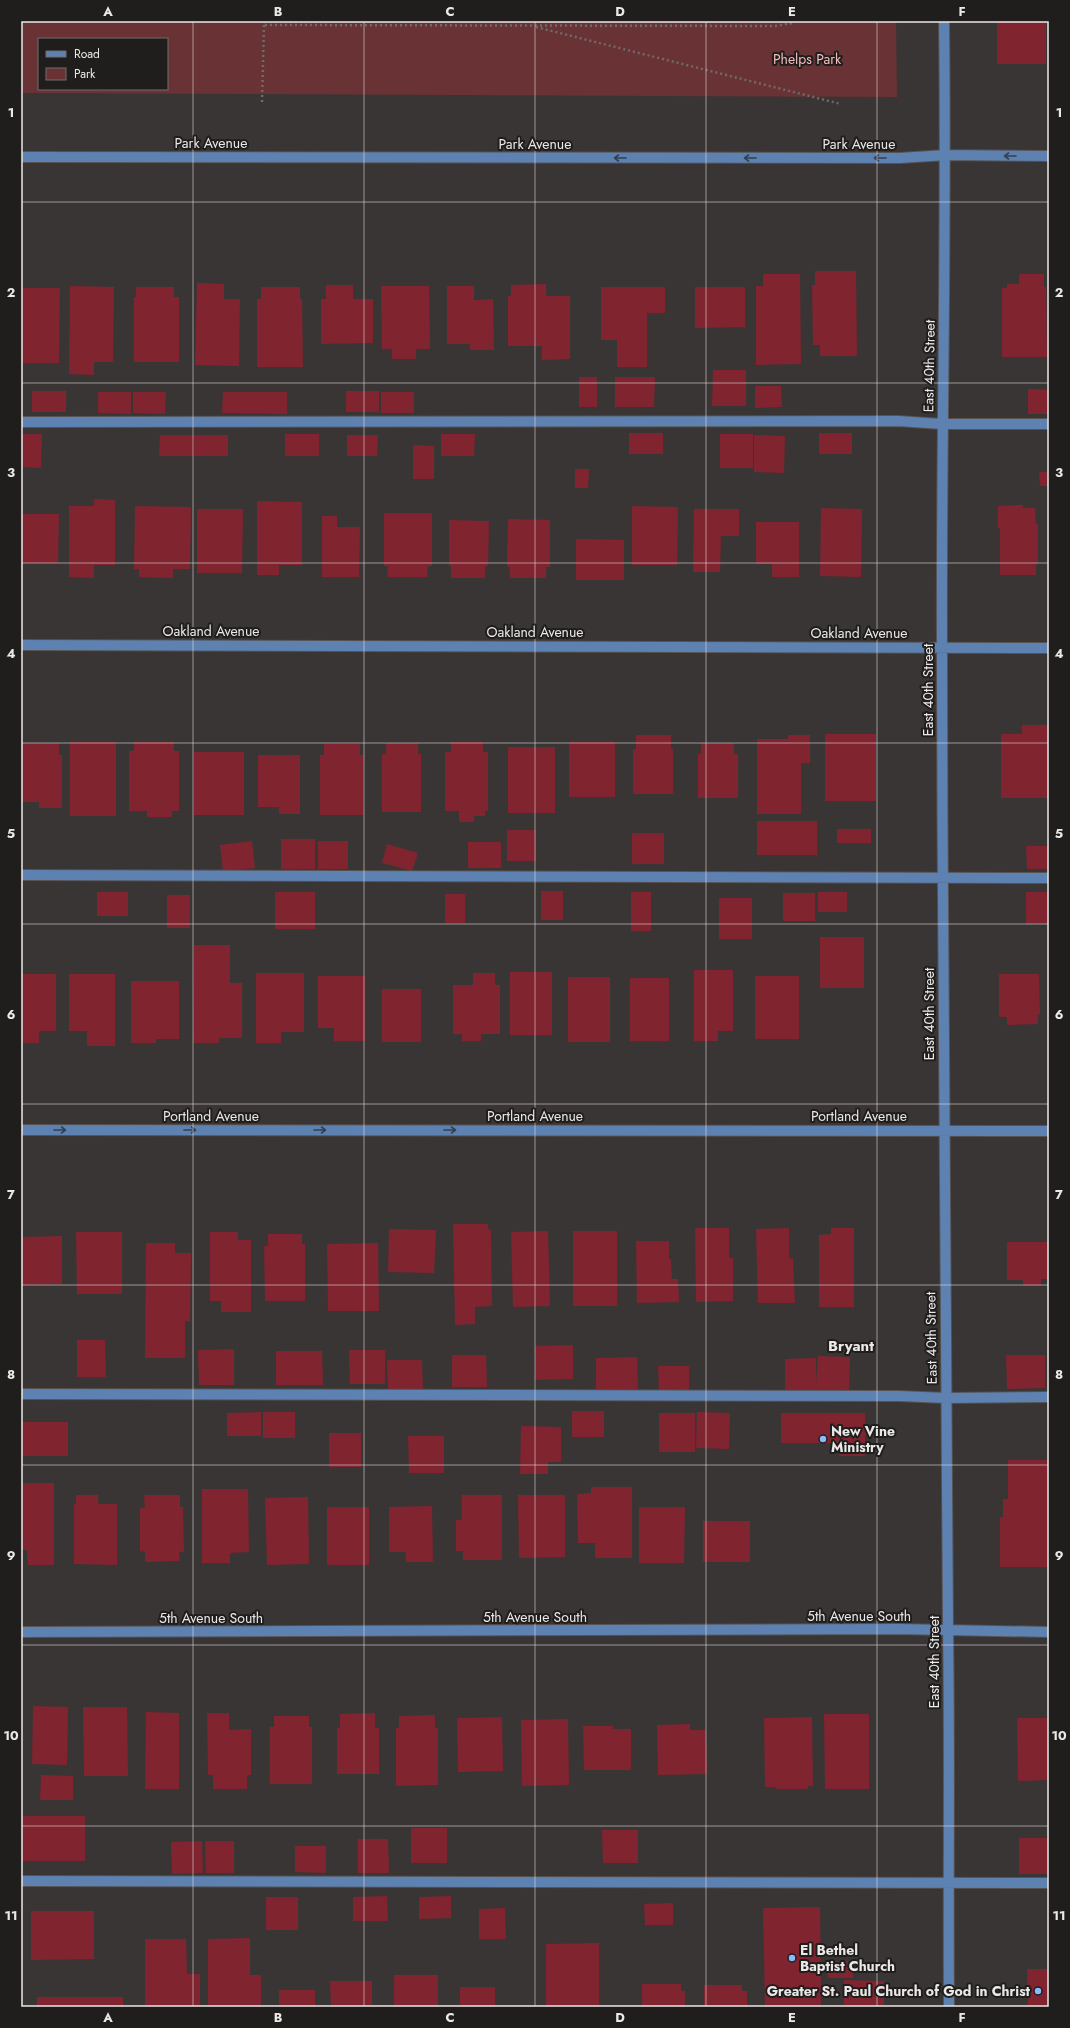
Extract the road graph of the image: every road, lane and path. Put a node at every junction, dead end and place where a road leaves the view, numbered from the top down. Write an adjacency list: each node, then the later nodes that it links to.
1 (264, 21): 4 (path)
2 (795, 21): 5 (path)
3 (944, 21): 8 (street, East 40th Street)
4 (264, 25): 5 (path); 6 (path)
5 (532, 26): 7 (path)
6 (262, 102)
7 (842, 104)
8 (946, 155): 9 (street, Park Avenue, one-way to 8); 10 (street, Park Avenue, one-way to 10); 12 (street, East 40th Street)
9 (1049, 156)
10 (21, 157)
11 (21, 422): 12 (street)
12 (942, 424): 13 (street); 15 (street, East 40th Street)
13 (1049, 424)
14 (21, 645): 15 (street, Oakland Avenue)
15 (942, 647): 16 (street, Oakland Avenue); 18 (street, East 40th Street)
16 (1049, 648)
17 (21, 875): 18 (street)
18 (943, 877): 19 (street); 21 (street, East 40th Street)
19 (1049, 878)
20 (21, 1130): 21 (street, Portland Avenue, one-way to 21)
21 (943, 1130): 22 (street, Portland Avenue); 25 (street, East 40th Street)
22 (1049, 1131)
23 (21, 1394): 25 (street)
24 (1049, 1397): 25 (street)
25 (946, 1398): 26 (street, East 40th Street)
26 (948, 1630): 27 (street, 5th Avenue South); 28 (street, 5th Avenue South); 31 (street, East 40th Street)
27 (21, 1632)
28 (1049, 1632)
29 (21, 1881): 31 (street)
30 (1049, 1883): 31 (street)
31 (948, 1884): 32 (street, East 40th Street)
32 (949, 2007)

